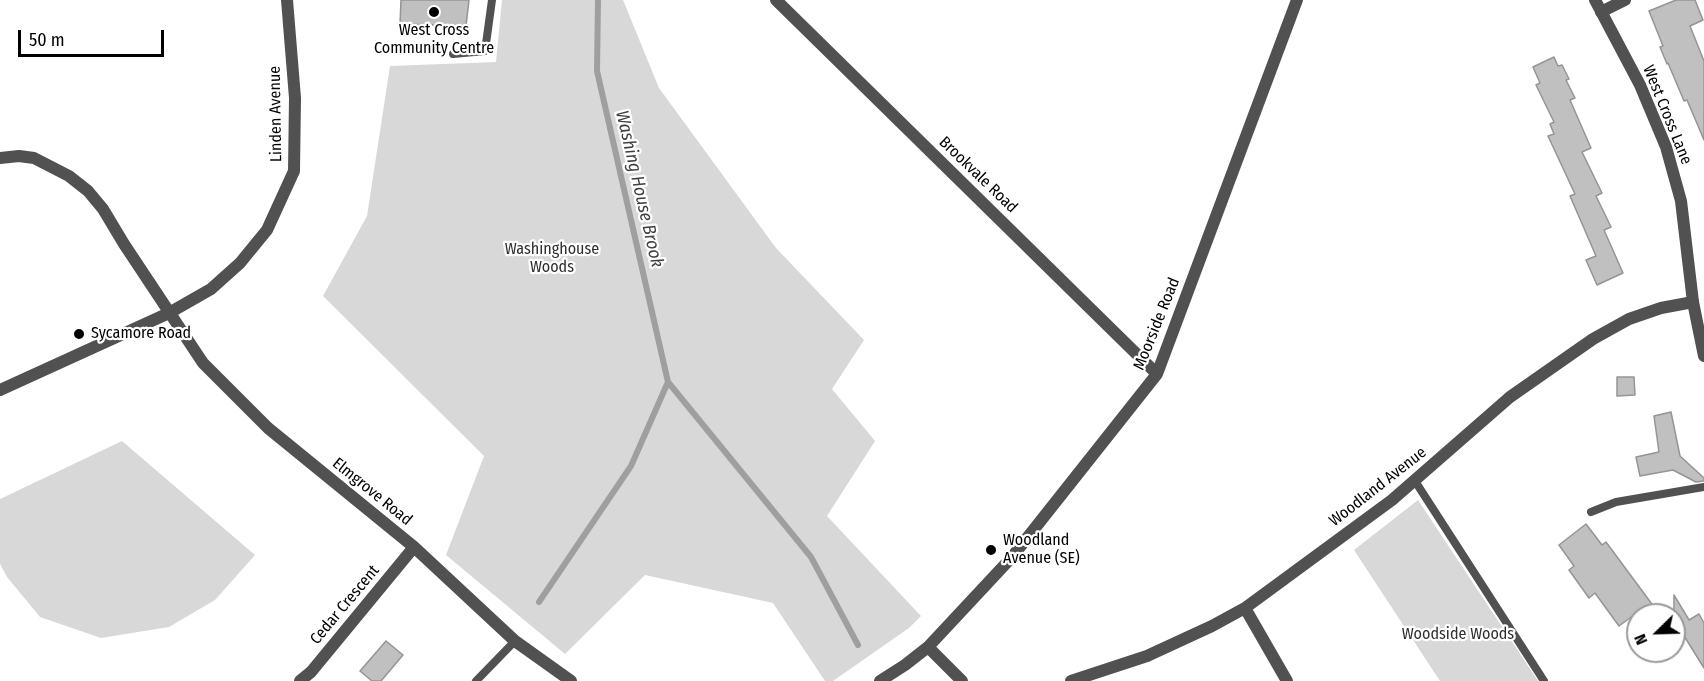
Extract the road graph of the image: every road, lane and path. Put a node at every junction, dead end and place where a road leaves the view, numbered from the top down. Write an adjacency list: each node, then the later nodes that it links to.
1 (287, 0): 11 (street, Linden Avenue)
2 (492, 0): 8 (lane)
3 (776, 0): 13 (street, Brookvale Road)
4 (1297, 0): 13 (street, Moorside Road)
5 (1595, 0): 7 (street, West Cross Lane)
6 (1625, 0): 7 (street)
7 (1601, 12): 10 (street, West Cross Lane)
8 (453, 54)
9 (0, 158): 11 (street)
10 (1693, 302): 12 (street, West Cross Lane); 15 (street, Woodland Avenue)
11 (169, 313): 14 (street, Linden Avenue); 18 (street, Elmgrove Road)
12 (1704, 356)
13 (1157, 374): 21 (street, Moorside Road)
14 (0, 390)
15 (1414, 481): 19 (street, Woodland Avenue); 29 (lane)
16 (1704, 487): 17 (lane)
17 (1591, 512)
18 (414, 547): 20 (street, Elmgrove Road); 22 (street, Cedar Crescent)
19 (1245, 608): 27 (street, Woodland Avenue); 28 (street)
20 (515, 641): 23 (lane); 24 (street, Elmgrove Road)
21 (928, 647): 25 (street, Moorside Road); 26 (street)
22 (300, 681)
23 (476, 681)
24 (572, 681)
25 (880, 681)
26 (962, 681)
27 (1071, 681)
28 (1287, 681)
29 (1544, 681)

